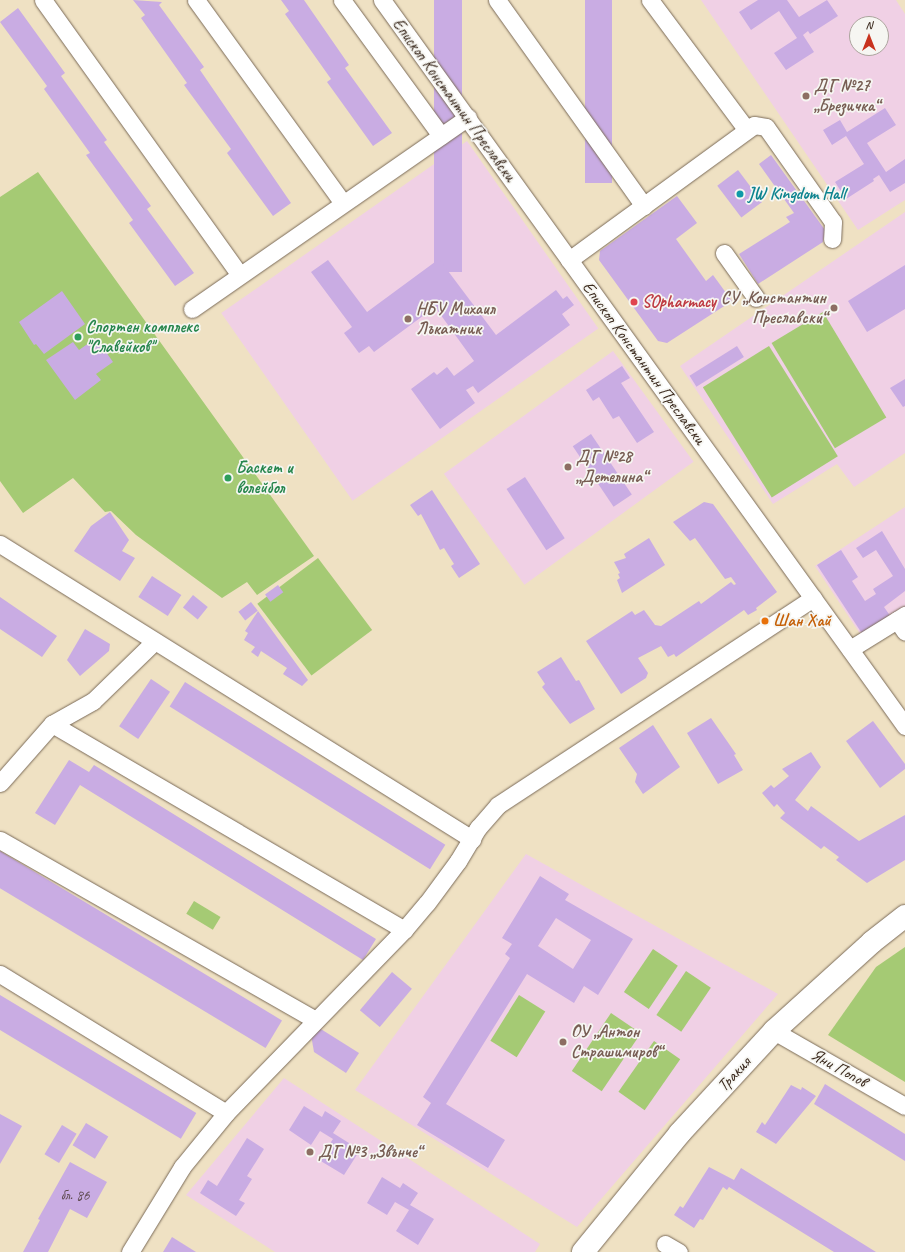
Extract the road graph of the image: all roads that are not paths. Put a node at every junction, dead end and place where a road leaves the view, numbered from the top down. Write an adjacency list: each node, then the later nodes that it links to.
1 (43, 0): 15 (street)
2 (196, 0): 10 (street)
3 (342, 0): 9 (street)
4 (382, 0): 7 (street, Епископ Константин Преславски)
5 (497, 0): 11 (street)
6 (650, 0): 8 (street)
7 (468, 117): 9 (street); 14 (street, Епископ Константин Преславски)
8 (746, 130): 11 (street); 12 (street)
9 (441, 136): 10 (street)
10 (342, 202): 15 (street)
11 (644, 206): 14 (street)
12 (832, 239)
13 (724, 253): 16 (street)
14 (569, 260): 19 (street, Епископ Константин Преславски)
15 (240, 275): 17 (street)
16 (756, 298)
17 (192, 309)
18 (0, 544): 21 (street)
19 (813, 598): 22 (street, Епископ Константин Преславски); 26 (street)
20 (902, 622): 22 (street)
21 (155, 641): 23 (street); 26 (street)
22 (850, 649): 24 (street, Епископ Константин Преславски)
23 (52, 724): 25 (street); 29 (street)
24 (905, 726)
25 (0, 783)
26 (472, 839): 29 (street)
27 (0, 840): 31 (street)
28 (905, 916): 32 (main road, Тракия)
29 (404, 930): 31 (street)
30 (0, 974): 34 (street)
31 (315, 1020): 34 (street)
32 (774, 1031): 33 (street, Яни Попов); 36 (main road, Тракия)
33 (905, 1106)
34 (226, 1113): 35 (street)
35 (130, 1252)
36 (583, 1252)

